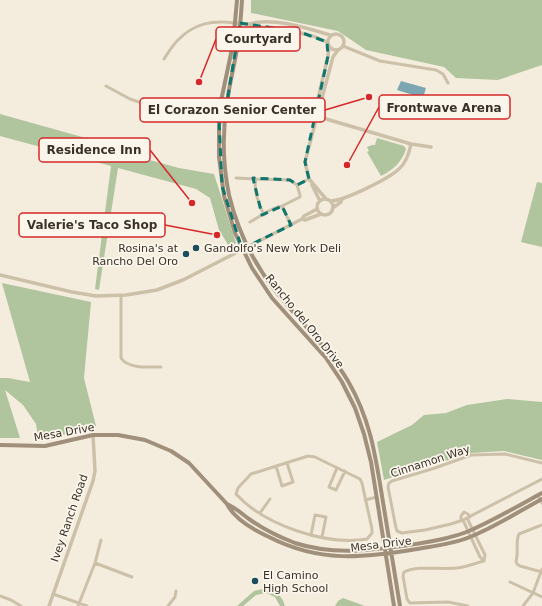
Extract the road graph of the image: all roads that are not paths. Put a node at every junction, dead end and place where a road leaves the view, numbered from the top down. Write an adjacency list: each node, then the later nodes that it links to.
1 (237, 0): 3 (main road, Rancho del Oro Drive)
2 (242, 0): 4 (main road, Rancho del Oro Drive)
3 (235, 23): 4 (street); 10 (street); 14 (main road, Rancho del Oro Drive)
4 (240, 23): 5 (street); 15 (main road, Rancho del Oro Drive)
5 (248, 24): 6 (street); 7 (street)
6 (330, 35): 7 (street); 8 (street)
7 (328, 44): 9 (street); 13 (street)
8 (343, 46): 9 (street); 11 (street)
9 (338, 50): 13 (street)
10 (164, 59)
11 (448, 83)
12 (106, 86): 14 (street)
13 (316, 114): 16 (street); 20 (street)
14 (219, 119): 15 (street); 35 (main road, Rancho del Oro Drive)
15 (224, 120): 34 (main road, Rancho del Oro Drive)
16 (411, 144): 17 (street); 23 (street)
17 (431, 147)
18 (236, 178): 19 (street)
19 (256, 179): 21 (street); 30 (street)
20 (310, 180): 21 (street); 22 (street); 24 (street)
21 (296, 185): 26 (street)
22 (326, 199): 24 (street); 25 (street)
23 (342, 199): 25 (street); 27 (street)
24 (320, 201): 28 (street)
25 (331, 201): 27 (street)
26 (282, 206): 30 (street); 33 (street)
27 (334, 207): 29 (street)
28 (317, 209): 29 (street); 31 (street)
29 (321, 214): 31 (street)
30 (264, 215): 32 (street)
31 (302, 219): 33 (street)
32 (250, 222)
33 (291, 225): 34 (street)
34 (248, 246): 35 (street); 49 (main road, Rancho del Oro Drive)
35 (242, 249): 37 (street); 46 (main road, Rancho del Oro Drive)
36 (0, 275): 37 (street)
37 (121, 296): 38 (street)
38 (161, 367)
39 (94, 435): 40 (main road, Mesa Drive); 54 (main road, Mesa Drive); 75 (street, Ivey Ranch Road)
40 (0, 445)
41 (287, 463): 43 (street); 43 (street); 44 (street)
42 (542, 463): 58 (street, Cinnamon Way)
43 (276, 466): 56 (street)
44 (337, 468): 45 (street); 45 (street)
45 (345, 471): 52 (street)
46 (373, 476): 49 (main road); 50 (main road, Rancho del Oro Drive)
47 (542, 479): 57 (street, Cinnamon Way)
48 (540, 494): 53 (street); 60 (main road, Mesa Drive)
49 (382, 495): 55 (main road, Rancho del Oro Drive)
50 (376, 497): 52 (street); 55 (main road); 66 (main road, Rancho del Oro Drive)
51 (270, 499): 56 (street)
52 (365, 500): 63 (street)
53 (541, 501): 62 (main road, Mesa Drive)
54 (227, 504): 66 (main road, Mesa Drive); 68 (main road, Mesa Drive)
55 (384, 509): 65 (main road, Rancho del Oro Drive)
56 (260, 513): 61 (street)
57 (468, 518): 58 (street, Cinnamon Way); 58 (street, Cinnamon Way); 60 (street)
58 (462, 520): 60 (street)
59 (542, 525): 70 (street)
60 (470, 530): 62 (street); 65 (main road, Mesa Drive)
61 (311, 535): 63 (street); 63 (street)
62 (473, 535): 67 (main road, Mesa Drive); 85 (street)
63 (322, 537)
64 (101, 540): 69 (street)
65 (391, 548): 66 (main road, Mesa Drive); 67 (main road, Rancho del Oro Drive)
66 (385, 549): 68 (main road, Rancho del Oro Drive)
67 (392, 553): 68 (main road, Mesa Drive); 84 (main road, Rancho del Oro Drive)
68 (386, 554): 83 (main road, Rancho del Oro Drive)
69 (94, 563): 71 (street); 78 (street)
70 (542, 571): 74 (street)
71 (132, 577)
72 (510, 582): 74 (street)
73 (176, 591): 82 (street)
74 (533, 593): 77 (street); 86 (street)
75 (53, 594): 78 (street); 80 (street, Ivey Ranch Road)
76 (0, 596): 79 (street)
77 (542, 597)
78 (79, 604): 81 (street)
79 (21, 606)
80 (49, 606)
81 (87, 606)
82 (168, 606)
83 (394, 606)
84 (400, 606)
85 (468, 606)
86 (524, 606)

